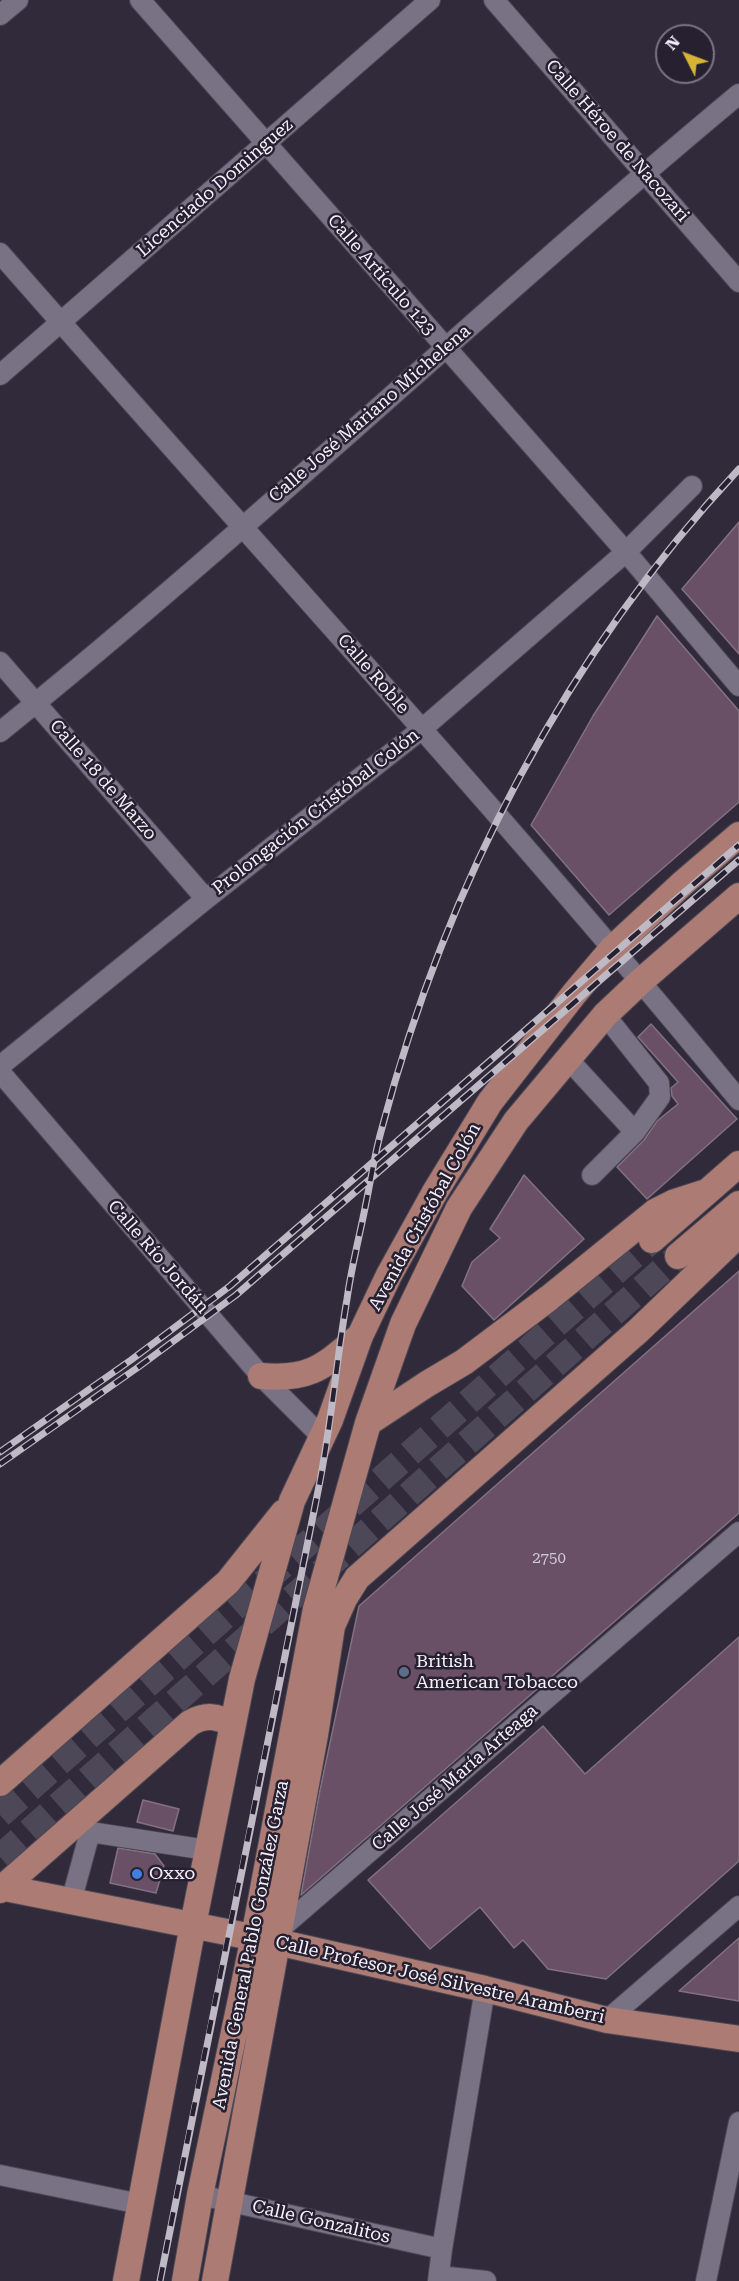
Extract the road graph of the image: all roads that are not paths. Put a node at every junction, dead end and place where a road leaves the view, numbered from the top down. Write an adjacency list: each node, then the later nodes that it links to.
1 (18, 0): 5 (street)
2 (140, 0): 7 (street, Calle Artículo 123)
3 (430, 0): 7 (street, Licenciado Dominguez)
4 (494, 0): 8 (street, Calle Héroe de Nacozari)
5 (0, 15)
6 (739, 94): 8 (street, Calle José Mariano Michelena)
7 (266, 144): 11 (street, Licenciado Dominguez); 12 (street, Calle Artículo 123)
8 (644, 173): 10 (street, Calle Héroe de Nacozari); 12 (street, Calle José Mariano Michelena)
9 (0, 253): 11 (street, Calle Roble)
10 (739, 282)
11 (61, 322): 13 (street, Licenciado Dominguez); 15 (street, Calle Roble)
12 (445, 349): 15 (street, Calle José Mariano Michelena); 16 (street, Calle Artículo 123)
13 (0, 375)
14 (692, 486): 16 (street, Prolongación Cristóbal Colón)
15 (243, 526): 19 (street, Calle José Mariano Michelena); 20 (street, Calle Roble)
16 (626, 552): 18 (street, Calle Artículo 123); 20 (street, Prolongación Cristóbal Colón)
17 (0, 662): 19 (street, Calle 18 de Marzo)
18 (739, 686)
19 (36, 703): 21 (street, Calle José Mariano Michelena); 24 (street, Calle 18 de Marzo)
20 (422, 729): 24 (street, Prolongación Cristóbal Colón); 25 (street, Calle Roble)
21 (0, 732)
22 (739, 835): 25 (main road, Avenida Cristóbal Colón)
23 (739, 896): 26 (main road, Avenida Cristóbal Colón)
24 (206, 898): 29 (street, Prolongación Cristóbal Colón)
25 (613, 948): 26 (street, Calle Roble); 35 (main road, Avenida Cristóbal Colón)
26 (641, 981): 27 (main road, Avenida Cristóbal Colón); 31 (street, Calle Roble)
27 (605, 1016): 28 (main road, Avenida Cristóbal Colón); 32 (street)
28 (567, 1058): 32 (street); 38 (main road, Avenida Cristóbal Colón)
29 (0, 1066)
30 (0, 1072): 43 (street, Calle Río Jordán)
31 (739, 1100)
32 (635, 1132): 34 (street)
33 (739, 1164): 36 (main road)
34 (592, 1175)
35 (435, 1192): 38 (main road); 42 (main road, Avenida Cristóbal Colón)
36 (706, 1192): 40 (main road); 44 (main road)
37 (739, 1204): 41 (main road)
38 (459, 1208): 44 (main road, Avenida Cristóbal Colón)
39 (739, 1234): 57 (main road)
40 (652, 1240)
41 (678, 1256)
42 (360, 1336): 43 (main road); 45 (main road, Avenida Cristóbal Colón)
43 (261, 1376): 45 (street, Calle Río Jordán)
44 (368, 1423): 48 (main road, Avenida Cristóbal Colón)
45 (322, 1437): 46 (main road, Avenida Cristóbal Colón)
46 (292, 1501): 49 (main road, Avenida Cristóbal Colón); 50 (main road)
47 (739, 1532): 57 (street, Calle José María Arteaga)
48 (316, 1609): 57 (main road, Avenida General Pablo González Garza)
49 (232, 1724): 51 (main road); 52 (main road)
50 (0, 1783)
51 (80, 1829): 52 (street); 53 (main road); 54 (street)
52 (207, 1850): 56 (main road)
53 (1, 1889): 54 (main road, Calle Profesor José Silvestre Aramberri)
54 (72, 1902): 56 (main road, Calle Profesor José Silvestre Aramberri)
55 (739, 1906): 59 (street)
56 (193, 1926): 57 (main road, Calle Profesor José Silvestre Aramberri); 65 (main road)
57 (270, 1936): 58 (main road, Calle Profesor José Silvestre Aramberri); 63 (main road, Avenida General Pablo González Garza); 64 (main road, Avenida General Pablo González Garza)
58 (484, 1989): 59 (main road, Calle Profesor José Silvestre Aramberri); 66 (street)
59 (607, 2020): 60 (main road, Calle Profesor José Silvestre Aramberri)
60 (739, 2039)
61 (739, 2122): 72 (street)
62 (0, 2175): 65 (street)
63 (200, 2195): 64 (street, Calle Gonzalitos); 69 (main road, Avenida General Pablo González Garza)
64 (230, 2201): 66 (street, Calle Gonzalitos); 70 (main road, Avenida General Pablo González Garza)
65 (140, 2204): 68 (main road)
66 (442, 2249): 67 (street)
67 (439, 2279): 71 (street)
68 (126, 2281)
69 (186, 2281)
70 (215, 2281)
71 (486, 2281)
72 (706, 2281)

